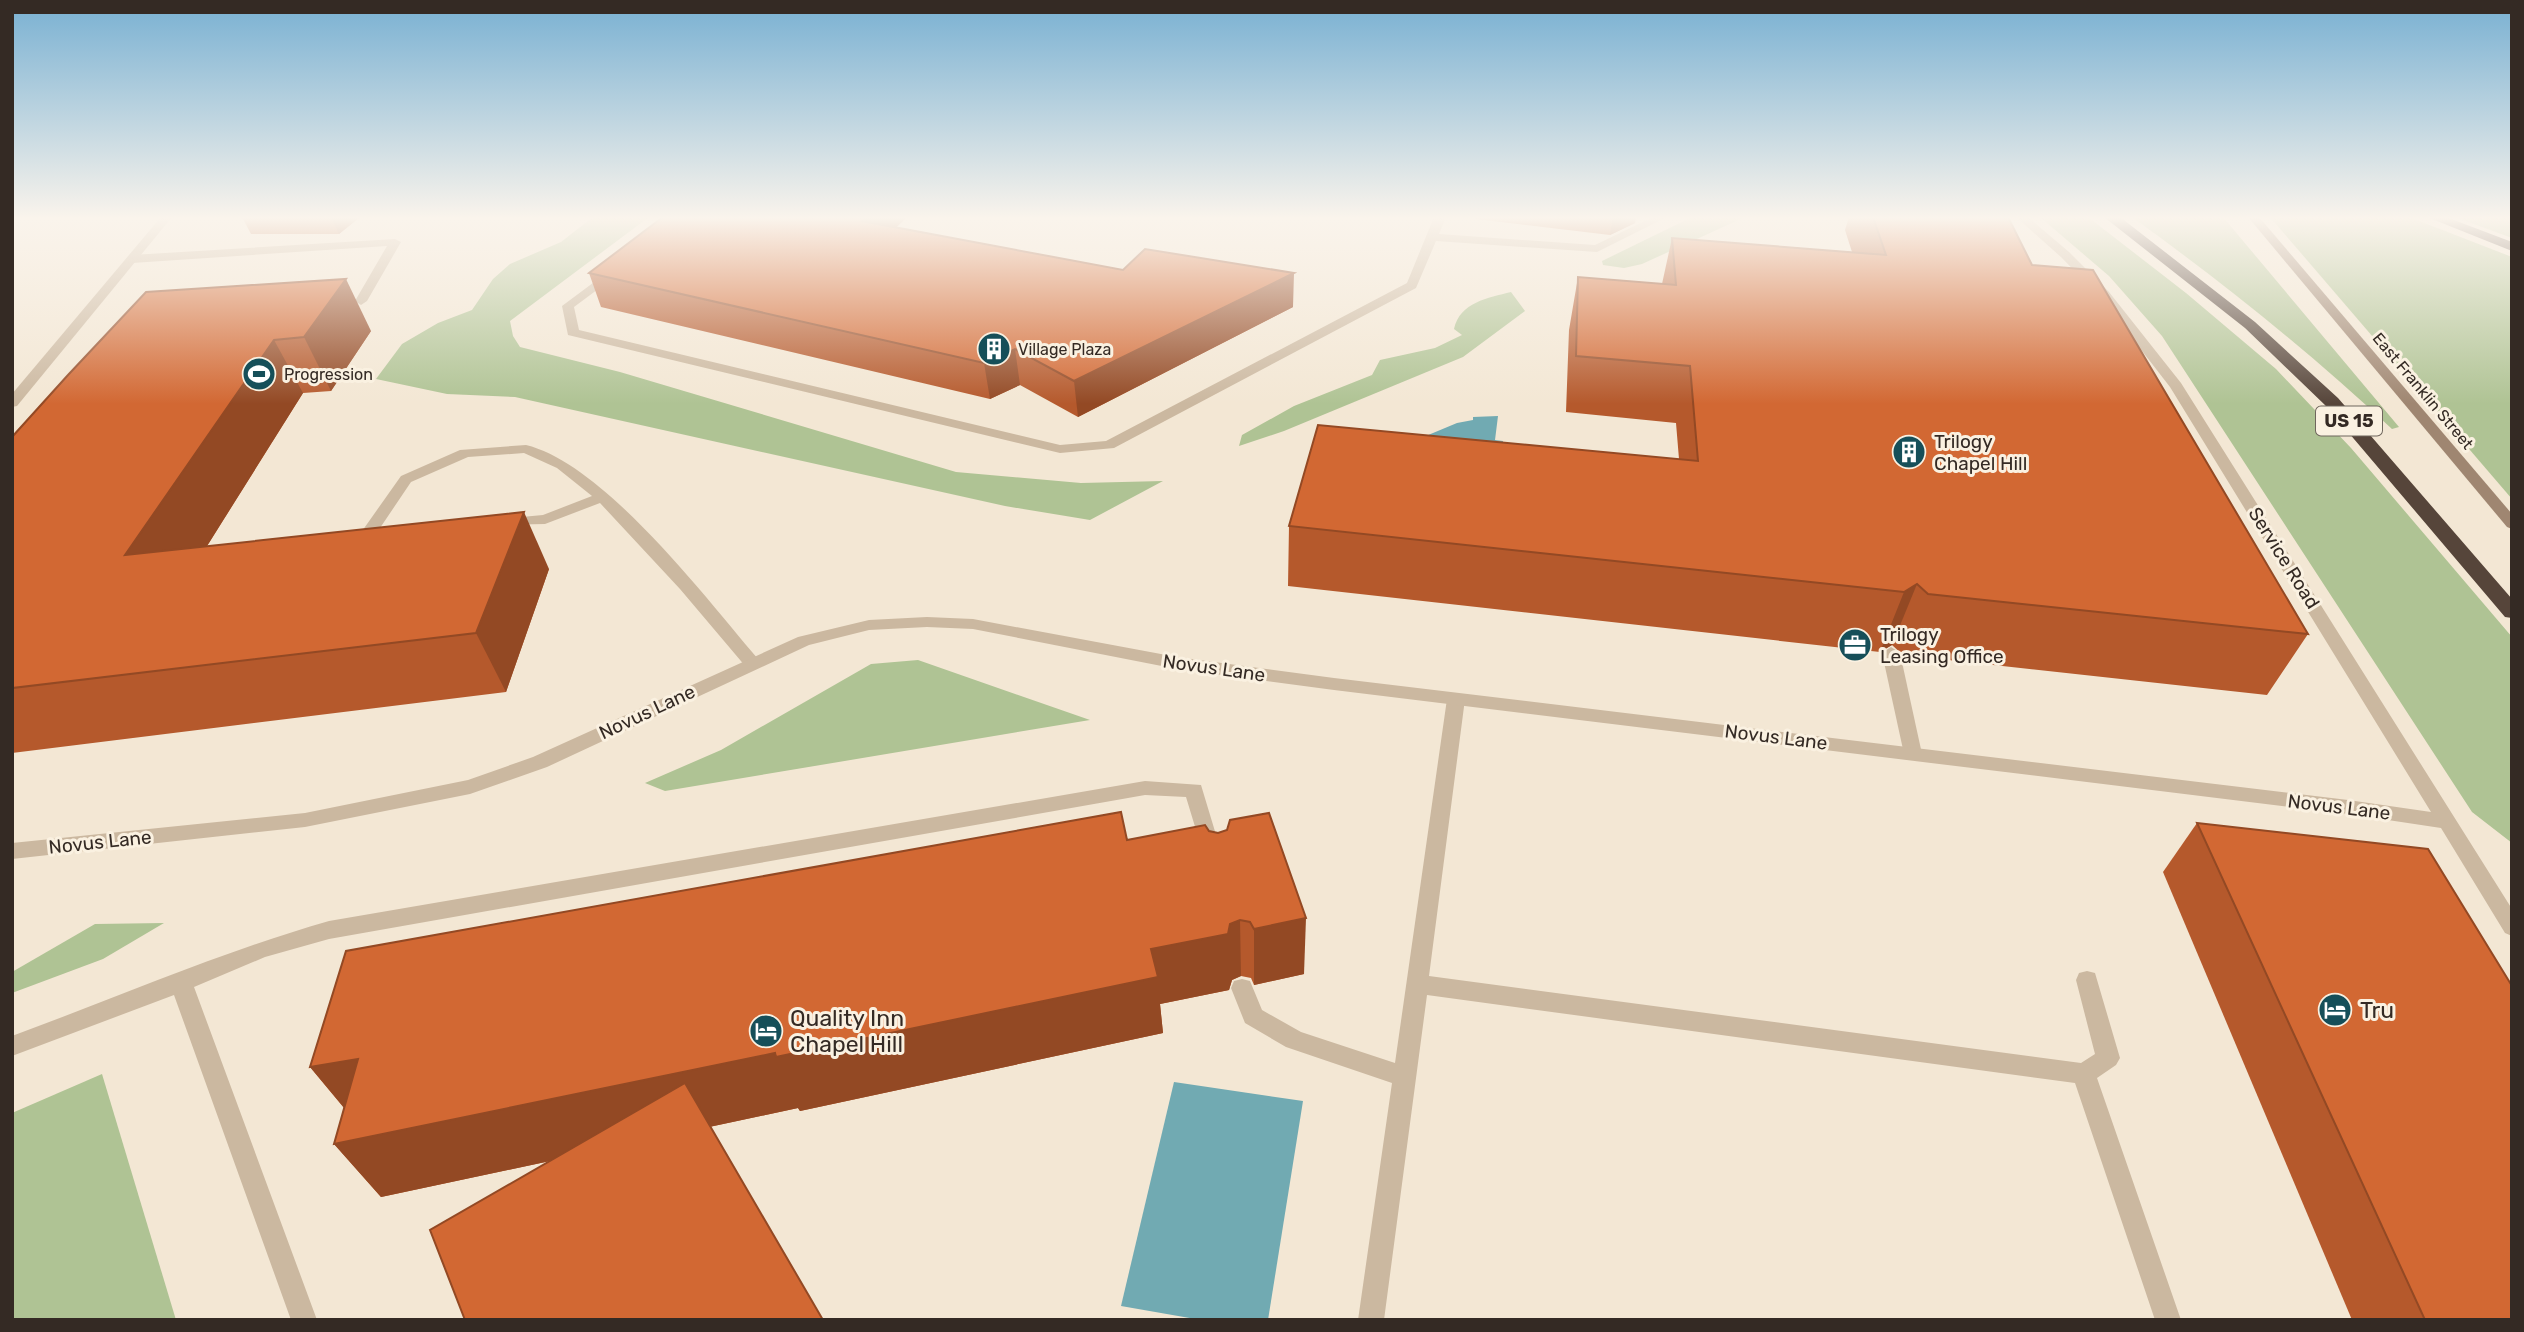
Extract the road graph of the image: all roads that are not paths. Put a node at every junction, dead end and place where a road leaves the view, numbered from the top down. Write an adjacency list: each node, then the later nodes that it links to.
1 (115, 279): 9 (street)
2 (374, 279): 8 (street)
3 (604, 279): 4 (street)
4 (1414, 279)
5 (2088, 279): 19 (street, Service Road)
6 (2191, 279): 14 (highway, US 15)
7 (2305, 279): 12 (main road, East Franklin Street)
8 (361, 301)
9 (12, 403)
10 (603, 497): 11 (street); 13 (street); 16 (street)
11 (491, 523)
12 (2512, 524)
13 (395, 532)
14 (2512, 612)
15 (1891, 653): 18 (street)
16 (752, 663): 17 (street, Novus Lane); 20 (street, Novus Lane)
17 (1456, 699): 18 (street, Novus Lane); 25 (street)
18 (1913, 754): 19 (street, Novus Lane)
19 (2447, 822): 22 (street, Service Road)
20 (12, 851)
21 (1215, 866): 24 (street)
22 (2512, 927)
23 (2087, 980): 28 (street)
24 (181, 983): 27 (street); 30 (street)
25 (1417, 984): 28 (street); 29 (street)
26 (1242, 988): 29 (street)
27 (12, 1046)
28 (2084, 1074): 32 (street)
29 (1404, 1077): 31 (street)
30 (304, 1320)
31 (1371, 1320)
32 (2168, 1320)

